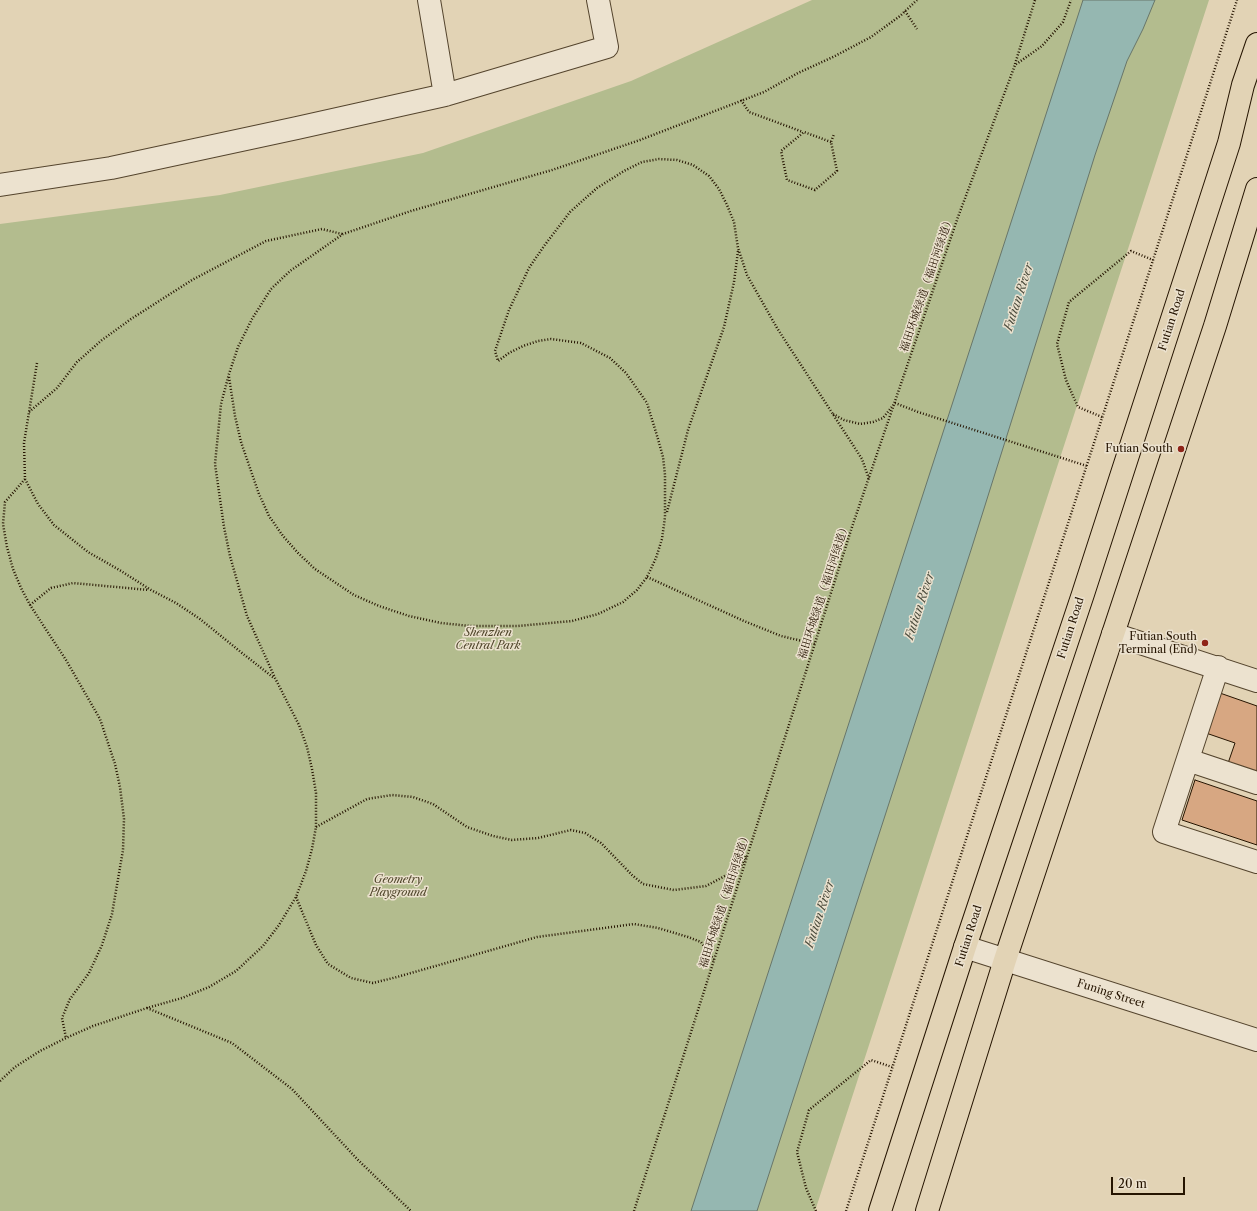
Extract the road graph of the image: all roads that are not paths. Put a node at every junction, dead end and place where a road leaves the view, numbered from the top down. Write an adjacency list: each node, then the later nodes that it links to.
1 (429, 0): 4 (street)
2 (598, 0): 4 (street)
3 (1257, 44): 13 (main road, Futian Road)
4 (445, 95): 5 (street)
5 (0, 185)
6 (1257, 189): 7 (main road)
7 (1113, 634): 8 (street); 14 (main road)
8 (1218, 667): 9 (street); 10 (street)
9 (1257, 681)
10 (1188, 760): 11 (street); 12 (street)
11 (1257, 783)
12 (1257, 862)
13 (965, 947): 14 (street, Funing Street); 16 (main road, Futian Road)
14 (1005, 960): 15 (street, Funing Street); 17 (main road)
15 (1257, 1040)
16 (880, 1211)
17 (927, 1211)

